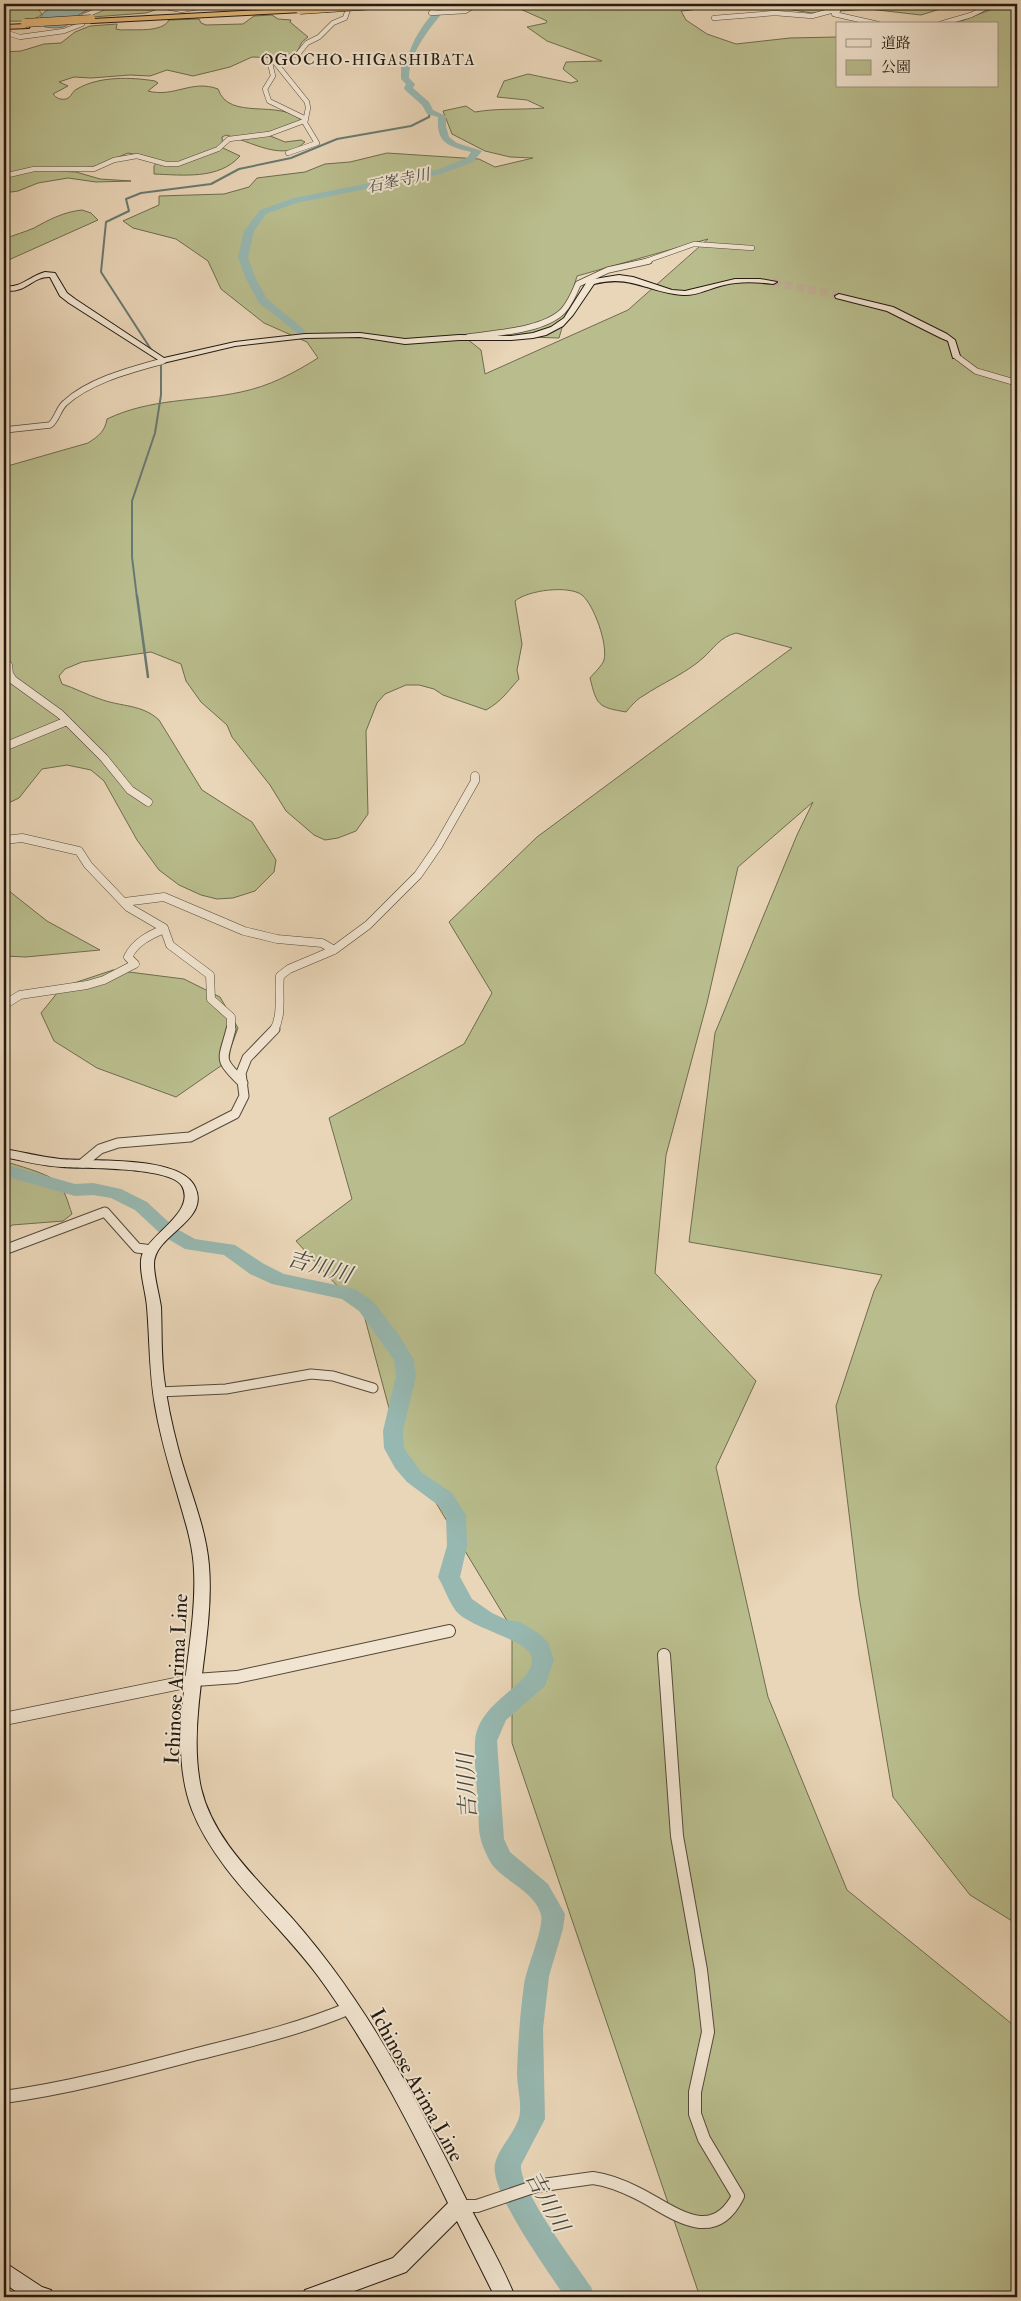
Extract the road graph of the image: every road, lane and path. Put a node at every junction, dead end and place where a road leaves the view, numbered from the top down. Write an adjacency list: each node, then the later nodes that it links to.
1 (112, 4): 23 (street)
2 (150, 4): 3 (street)
3 (213, 4)
4 (242, 4): 5 (street)
5 (287, 4)
6 (314, 4): 16 (street)
7 (350, 4): 16 (street)
8 (361, 4): 15 (highway, bridge)
9 (391, 4): 15 (highway, bridge)
10 (435, 4): 16 (street)
11 (439, 4): 17 (street)
12 (477, 4): 18 (street)
13 (993, 4): 21 (street)
14 (839, 6): 19 (street); 20 (street)
15 (298, 9): 22 (highway, bridge)
16 (346, 10): 24 (street)
17 (434, 13): 18 (street)
18 (440, 13)
19 (714, 18)
20 (869, 22)
21 (947, 22)
22 (4, 26)
23 (4, 32)
24 (274, 61): 25 (street); 25 (street)
25 (304, 119): 26 (street); 27 (street)
26 (288, 154)
27 (4, 176)
28 (752, 248): 32 (street)
29 (773, 282): 32 (street)
30 (4, 288): 34 (street)
31 (839, 296): 33 (street)
32 (468, 337): 34 (street)
33 (956, 356): 35 (street)
34 (163, 361): 36 (street)
35 (1017, 383)
36 (4, 430)
37 (4, 663): 38 (street)
38 (68, 722): 39 (street); 41 (street)
39 (4, 747)
40 (475, 776): 45 (street)
41 (148, 802)
42 (4, 840): 43 (street)
43 (124, 902): 44 (street); 45 (street)
44 (164, 929): 46 (street); 47 (street)
45 (334, 950): 47 (street)
46 (4, 1006)
47 (243, 1083): 49 (street)
48 (4, 1153): 49 (street)
49 (83, 1163): 50 (street)
50 (153, 1248): 51 (street); 53 (street, Ichinose Arima Line)
51 (4, 1250)
52 (373, 1388): 53 (street)
53 (159, 1392): 56 (street, Ichinose Arima Line)
54 (449, 1630): 56 (street)
55 (664, 1655): 60 (street)
56 (195, 1680): 57 (street); 58 (street, Ichinose Arima Line)
57 (4, 1719)
58 (350, 2008): 59 (street); 60 (street, Ichinose Arima Line)
59 (4, 2098)
60 (468, 2206): 63 (street); 64 (street, Ichinose Arima Line)
61 (4, 2272): 62 (street)
62 (44, 2297)
63 (312, 2297)
64 (505, 2297)

